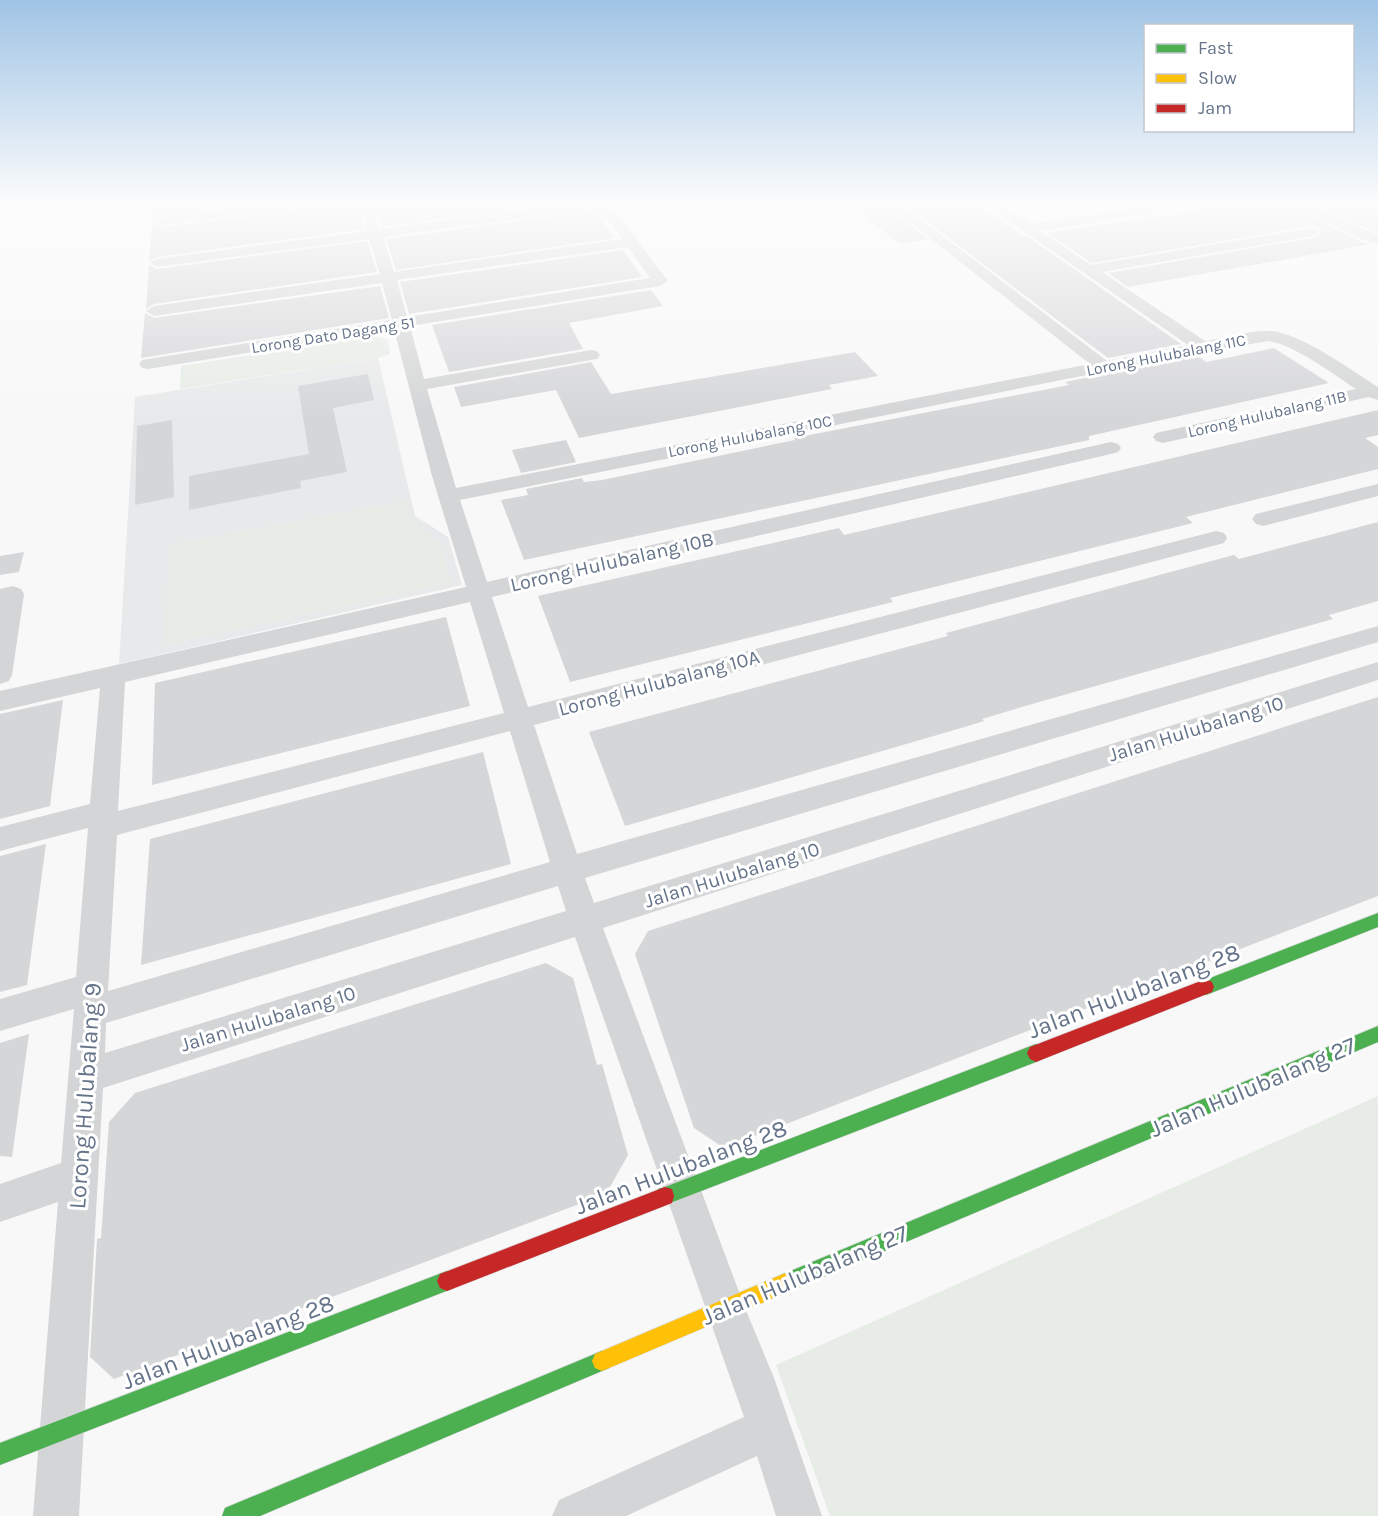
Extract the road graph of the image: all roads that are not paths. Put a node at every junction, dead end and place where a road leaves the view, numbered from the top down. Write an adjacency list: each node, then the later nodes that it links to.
1 (397, 276): 5 (street)
2 (656, 276): 7 (street, Lorong Dato Dagang 51)
3 (986, 276): 11 (street)
4 (1097, 276): 8 (street)
5 (388, 277): 6 (street); 7 (street)
6 (154, 310)
7 (401, 324): 10 (street, Lorong Dato Dagang 51); 13 (street)
8 (1202, 347): 11 (street, Lorong Hulubalang 11C); 14 (street, Lorong Hulubalang 11C)
9 (591, 355): 13 (street)
10 (148, 364)
11 (1103, 366): 12 (street, Lorong Hulubalang 11C)
12 (1051, 377): 18 (street, Lorong Hulubalang 10C)
13 (416, 386): 18 (street)
14 (1374, 393): 15 (street, Lorong Hulubalang 11B)
15 (1163, 437)
16 (1111, 448): 21 (street, Lorong Hulubalang 10B)
17 (1378, 490): 19 (street)
18 (448, 496): 21 (street)
19 (1263, 519)
20 (1215, 538): 28 (street, Lorong Hulubalang 10A)
21 (479, 592): 26 (street, Lorong Hulubalang 10B); 28 (street)
22 (0, 597): 25 (street)
23 (1375, 638): 31 (street, Jalan Hulubalang 10)
24 (1378, 671): 33 (street, Jalan Hulubalang 10)
25 (0, 675)
26 (113, 676): 27 (street, Lorong Hulubalang 10B); 29 (street, Lorong Hulubalang 9)
27 (0, 701)
28 (520, 720): 29 (street, Lorong Hulubalang 10A); 31 (street)
29 (103, 820): 30 (street, Lorong Hulubalang 10A); 34 (street, Lorong Hulubalang 9)
30 (0, 839)
31 (567, 870): 33 (street); 34 (street, Jalan Hulubalang 10)
32 (1378, 920): 39 (street, Jalan Hulubalang 28)
33 (586, 921): 37 (street, Jalan Hulubalang 10); 39 (street)
34 (91, 1000): 35 (street, Jalan Hulubalang 10); 37 (street, Lorong Hulubalang 9)
35 (0, 1016)
36 (1378, 1034): 41 (street, Jalan Hulubalang 27)
37 (86, 1076): 38 (street, Lorong Hulubalang 9)
38 (80, 1176): 40 (street); 43 (street, Lorong Hulubalang 9)
39 (682, 1191): 41 (street); 43 (street, Jalan Hulubalang 28)
40 (0, 1203)
41 (725, 1309): 42 (street); 46 (street, Jalan Hulubalang 27)
42 (770, 1428): 47 (street); 48 (street)
43 (62, 1430): 44 (street, Jalan Hulubalang 28); 45 (street, Lorong Hulubalang 9)
44 (0, 1454)
45 (56, 1516)
46 (233, 1516)
47 (575, 1516)
48 (799, 1516)

